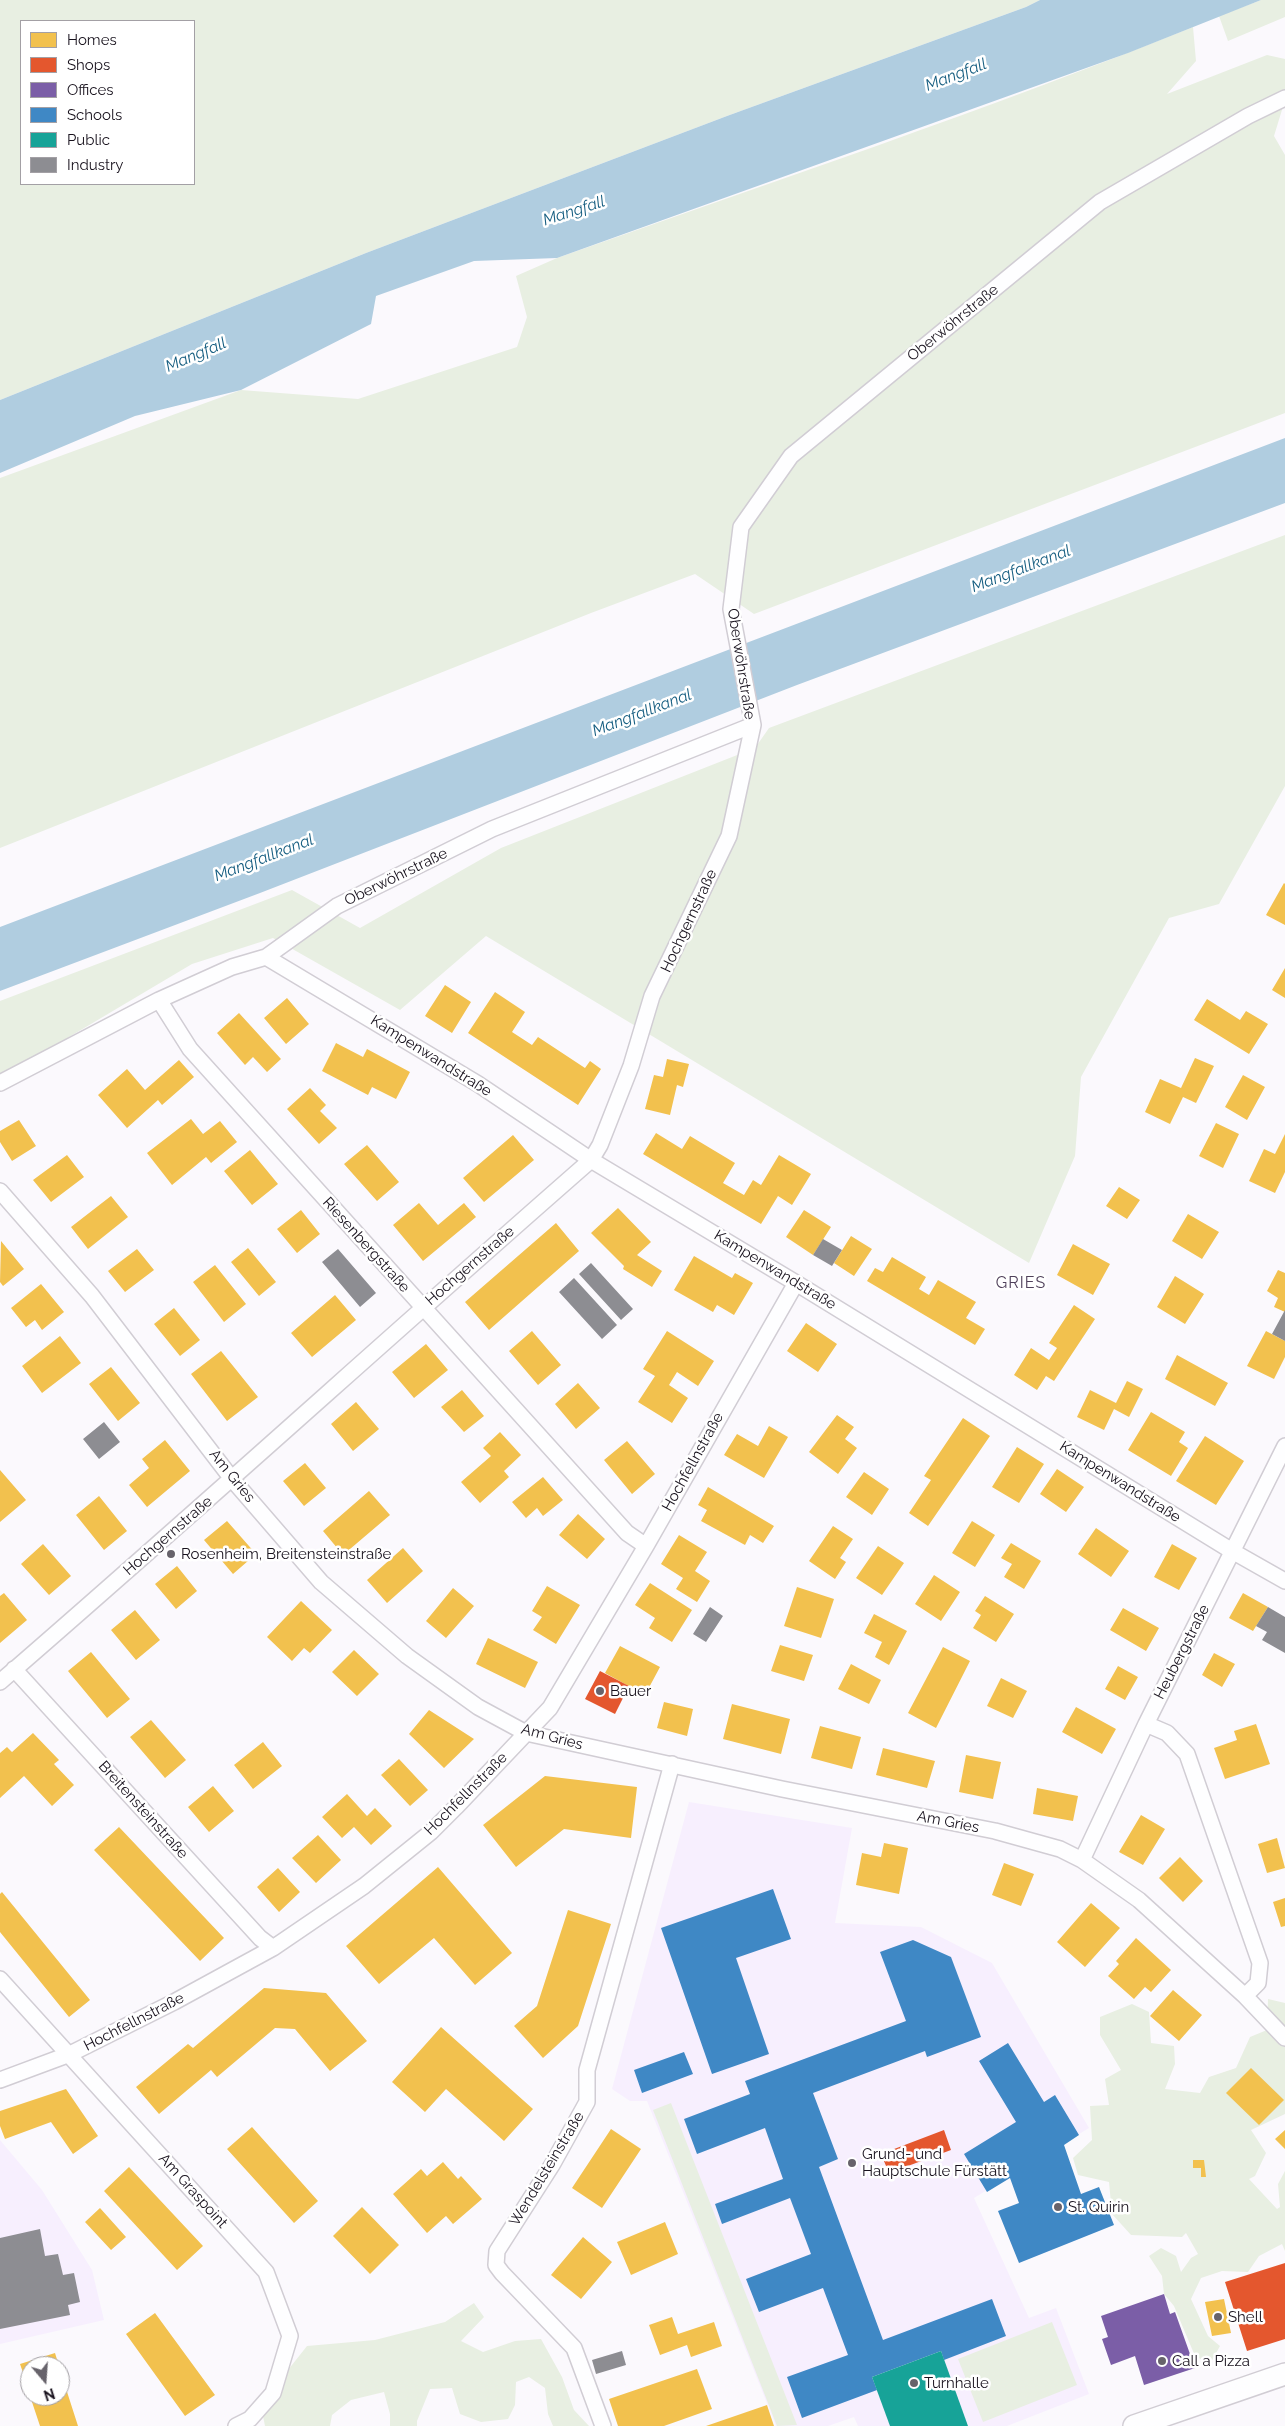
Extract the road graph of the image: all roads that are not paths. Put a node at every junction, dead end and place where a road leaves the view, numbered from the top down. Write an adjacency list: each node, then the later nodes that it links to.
1 (1285, 98): 2 (street, Oberwöhrstraße)
2 (752, 720): 3 (street, Oberwöhrstraße); 6 (street, Hochgernstraße)
3 (266, 956): 4 (street, Oberwöhrstraße); 6 (street, Kampenwandstraße)
4 (159, 1000): 5 (street, Oberwöhrstraße); 9 (street, Riesenbergstraße)
5 (0, 1083)
6 (591, 1160): 8 (street, Kampenwandstraße); 9 (street, Hochgernstraße)
7 (0, 1191): 11 (street, Am Gries)
8 (796, 1283): 12 (street, Hochfellnstraße); 13 (street, Kampenwandstraße)
9 (422, 1307): 11 (street, Hochgernstraße); 12 (street, Riesenbergstraße)
10 (1285, 1446): 13 (street, Heubergstraße)
11 (232, 1479): 15 (street, Hochgernstraße); 18 (street, Am Gries)
12 (646, 1546): 18 (street, Hochfellnstraße)
13 (1232, 1551): 14 (street, Kampenwandstraße); 17 (street, Heubergstraße)
14 (1285, 1581)
15 (14, 1669): 16 (street, Hochgernstraße); 21 (street, Breitensteinstraße)
16 (0, 1682)
17 (1146, 1724): 20 (street, Heubergstraße); 23 (street)
18 (526, 1733): 19 (street, Am Gries); 21 (street, Hochfellnstraße)
19 (672, 1764): 20 (street, Am Gries); 29 (street, Wendelsteinstraße)
20 (1082, 1860): 23 (street, Am Gries)
21 (273, 1948): 25 (street, Hochfellnstraße)
22 (0, 1979): 25 (street, Am Graspoint)
23 (1245, 1996): 24 (street, Am Gries)
24 (1285, 2038)
25 (70, 2054): 26 (street, Hochfellnstraße); 28 (street, Am Graspoint)
26 (0, 2080)
27 (1285, 2374): 30 (main road)
28 (236, 2426)
29 (603, 2426)
30 (1134, 2426)

